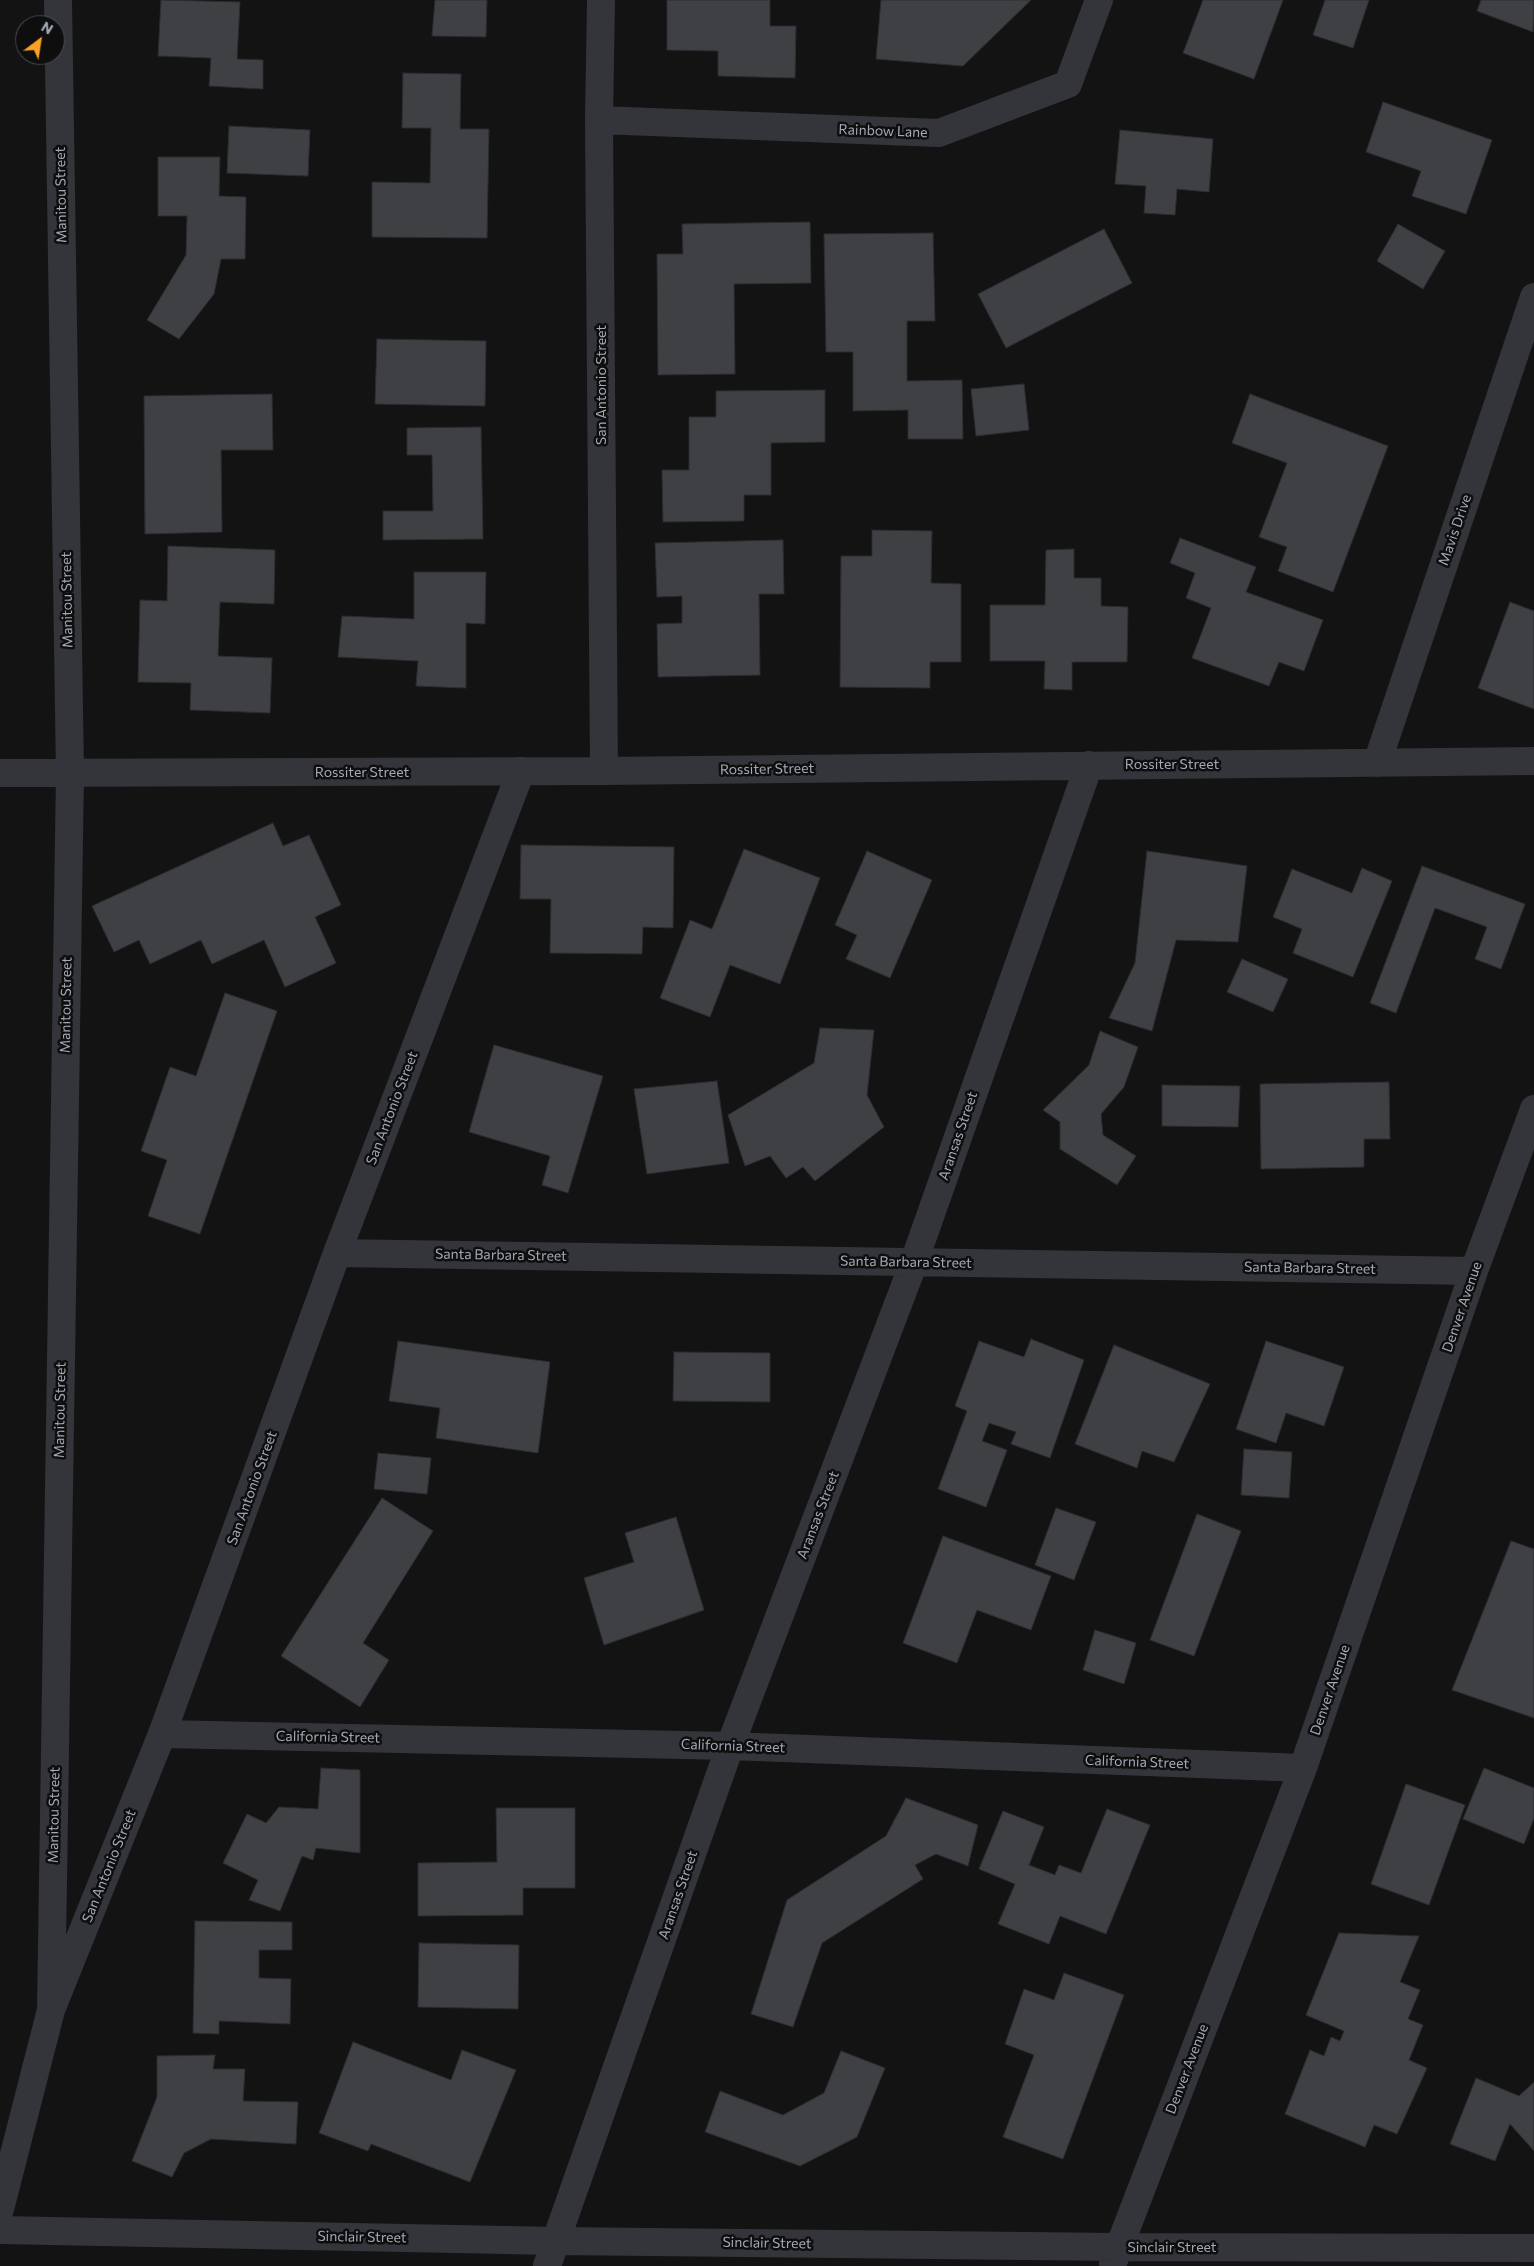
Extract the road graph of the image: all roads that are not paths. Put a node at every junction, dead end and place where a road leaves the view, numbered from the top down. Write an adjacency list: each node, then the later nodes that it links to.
1 (58, 0): 12 (street, Manitou Street)
2 (601, 0): 4 (street, San Antonio Street)
3 (1099, 0): 4 (street, Rainbow Lane)
4 (600, 120): 10 (street, San Antonio Street)
5 (1534, 297): 7 (street, Mavis Drive)
6 (1534, 761): 7 (street, Rossiter Street)
7 (1377, 762): 8 (street, Rossiter Street)
8 (1089, 765): 10 (street, Rossiter Street); 15 (street, Aransas Street)
9 (521, 771): 10 (street, Rossiter Street); 12 (street, Rossiter Street); 14 (street, San Antonio Street)
10 (604, 771)
11 (0, 773): 12 (street, Rossiter Street)
12 (70, 773): 20 (street, Manitou Street)
13 (1534, 1109): 16 (street, Denver Avenue)
14 (337, 1253): 15 (street, Santa Barbara Street); 17 (street, San Antonio Street)
15 (914, 1262): 16 (street, Santa Barbara Street); 18 (street, Aransas Street)
16 (1474, 1271): 19 (street, Denver Avenue)
17 (162, 1734): 18 (street, California Street); 20 (street, San Antonio Street)
18 (730, 1746): 19 (street, California Street); 24 (street, Aransas Street)
19 (1304, 1768): 25 (street, Denver Avenue)
20 (51, 2010): 21 (street, San Antonio Street)
21 (0, 2209)
22 (0, 2230): 24 (street, Sinclair Street)
23 (1534, 2248): 25 (street, Sinclair Street)
24 (552, 2254): 25 (street, Sinclair Street)
25 (1115, 2257)

